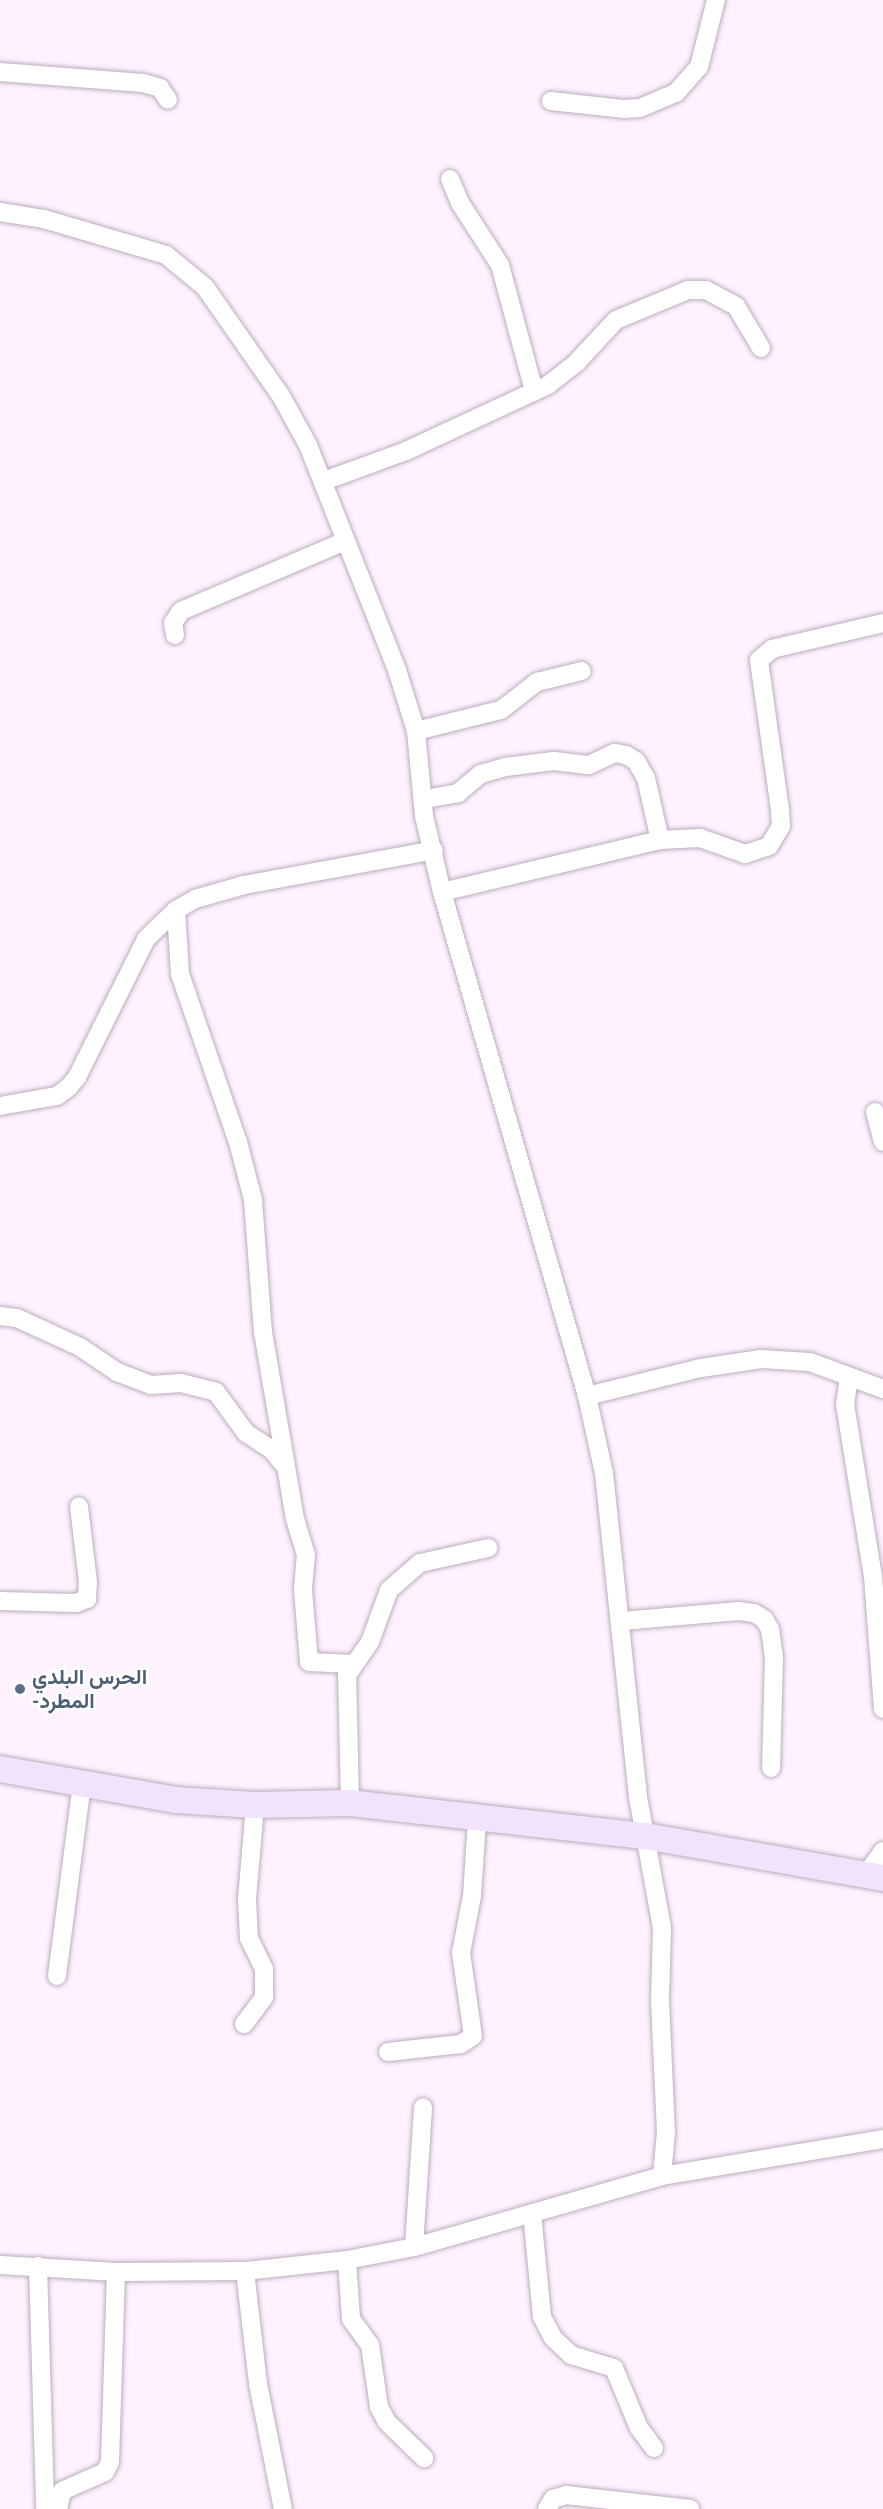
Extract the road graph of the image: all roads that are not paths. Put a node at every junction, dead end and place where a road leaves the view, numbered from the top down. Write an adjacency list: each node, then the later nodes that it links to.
1 (716, 0): 4 (street)
2 (0, 72): 3 (street)
3 (168, 100)
4 (550, 101)
5 (450, 179): 8 (street)
6 (0, 212): 9 (street)
7 (761, 348): 8 (street)
8 (534, 391): 9 (street)
9 (324, 482): 10 (street)
10 (345, 541): 12 (street); 14 (street)
11 (883, 623): 16 (street)
12 (175, 635)
13 (582, 671): 14 (street)
14 (416, 731): 15 (street)
15 (425, 800): 16 (street); 17 (street)
16 (660, 840): 18 (street)
17 (434, 850): 18 (street); 19 (street)
18 (442, 892): 26 (street)
19 (176, 910): 20 (street); 27 (street)
20 (0, 1106)
21 (875, 1112): 22 (street)
22 (883, 1142)
23 (0, 1316): 27 (street)
24 (849, 1377): 25 (street); 26 (street); 31 (street)
25 (883, 1389)
26 (587, 1396): 32 (street)
27 (286, 1467): 33 (street)
28 (79, 1507): 30 (street)
29 (488, 1548): 33 (street)
30 (0, 1601)
31 (880, 1608): 34 (street)
32 (622, 1621): 36 (street); 41 (street)
33 (353, 1664): 38 (street)
34 (883, 1709)
35 (0, 1768): 37 (street)
36 (771, 1768)
37 (82, 1782): 39 (street); 44 (street)
38 (350, 1803): 39 (street); 40 (street)
39 (255, 1805): 45 (street)
40 (477, 1820): 41 (street); 46 (street)
41 (645, 1836): 43 (street); 49 (street)
42 (883, 1851): 43 (street)
43 (875, 1875)
44 (57, 1976)
45 (244, 2024)
46 (388, 2052)
47 (423, 2107): 51 (street)
48 (883, 2139): 49 (street)
49 (662, 2176): 50 (street)
50 (532, 2213): 51 (street); 57 (street)
51 (414, 2247): 52 (street)
52 (347, 2260): 55 (street); 58 (street)
53 (0, 2265): 54 (street)
54 (38, 2266): 56 (street); 59 (street)
55 (245, 2271): 56 (street); 61 (street)
56 (116, 2272): 60 (street)
57 (654, 2448)
58 (424, 2458)
59 (45, 2509)
60 (58, 2509)
61 (283, 2509)
62 (548, 2509): 63 (street)
63 (690, 2509)

